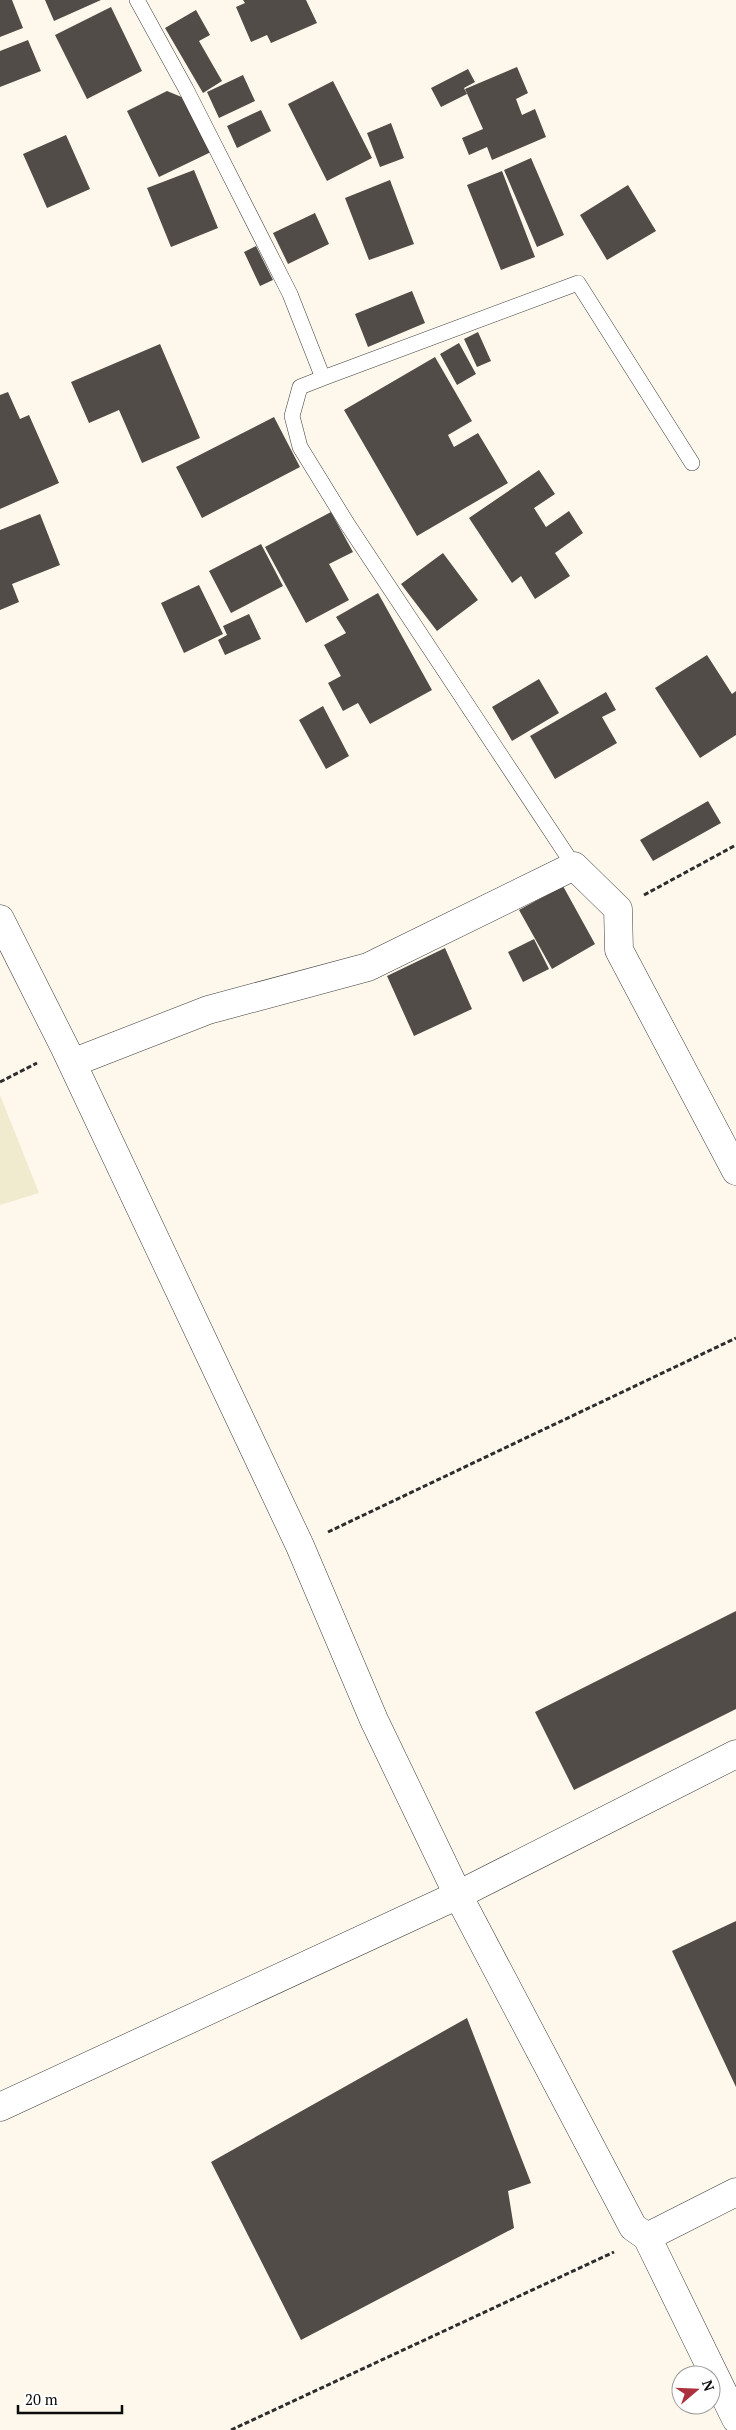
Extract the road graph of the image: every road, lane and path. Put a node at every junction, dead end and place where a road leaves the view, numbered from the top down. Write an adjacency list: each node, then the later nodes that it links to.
1 (138, 0): 2 (lane)
2 (323, 378): 3 (lane); 5 (lane)
3 (692, 463)
4 (736, 845): 6 (path)
5 (574, 866): 6 (street); 8 (street)
6 (618, 909): 10 (street)
7 (0, 919): 8 (street)
8 (69, 1056): 9 (path); 12 (street)
9 (0, 1082)
10 (736, 1171)
11 (736, 1338): 12 (path)
12 (300, 1546): 14 (street)
13 (736, 1754): 14 (street)
14 (458, 1895): 15 (street); 17 (street)
15 (0, 2107)
16 (736, 2192): 17 (street)
17 (647, 2237): 18 (street); 19 (path)
18 (736, 2419)
19 (231, 2430)

